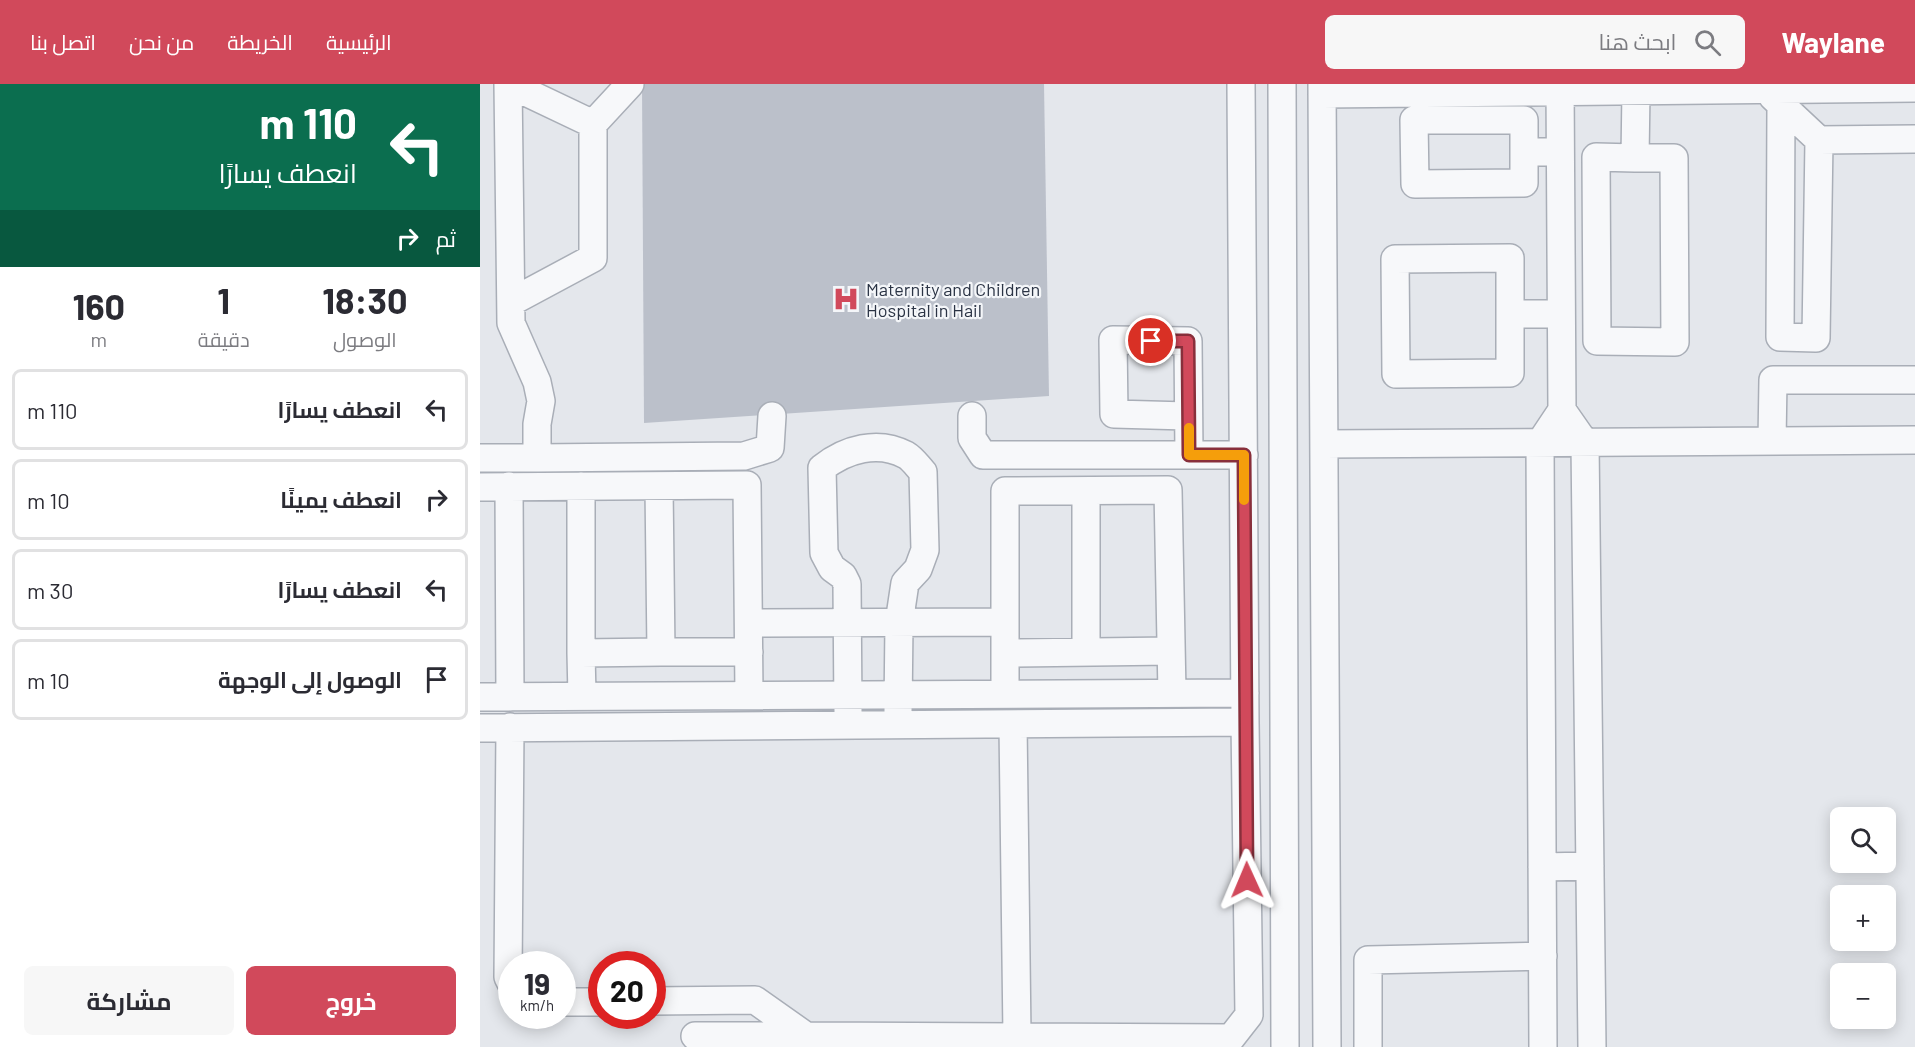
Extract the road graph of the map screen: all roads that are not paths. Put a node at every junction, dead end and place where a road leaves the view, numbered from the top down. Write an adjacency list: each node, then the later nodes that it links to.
1 (508, 84): 10 (street); 16 (street)
2 (630, 84): 10 (street)
3 (1241, 84): 30 (street)
4 (1282, 84): 72 (street)
5 (1560, 88): 7 (street); 8 (street); 14 (street)
6 (1915, 88): 9 (street)
7 (1322, 89): 28 (street)
8 (1636, 91): 9 (street); 15 (street)
9 (1773, 97): 12 (street); 12 (street)
10 (593, 124): 16 (street)
11 (1915, 139): 12 (street)
12 (1819, 140)
13 (1524, 152): 13 (street); 14 (street)
14 (1560, 152): 18 (street)
15 (1635, 158): 15 (street)
16 (511, 302): 32 (street)
17 (1510, 314): 17 (street); 18 (street)
18 (1561, 314): 20 (street)
19 (1915, 380): 25 (street)
20 (1562, 410): 26 (street); 27 (street)
21 (772, 416): 32 (street)
22 (972, 416): 29 (street)
23 (1187, 416): 29 (street)
24 (1915, 440): 25 (street)
25 (1772, 441): 27 (street)
26 (1540, 443): 27 (street); 28 (street); 64 (street)
27 (1585, 443): 63 (street)
28 (1324, 444): 73 (street)
29 (1189, 455): 30 (street)
30 (1244, 455): 50 (street)
31 (480, 458): 32 (street)
32 (537, 458)
33 (509, 486): 34 (street); 36 (street); 56 (street)
34 (581, 486): 35 (street); 46 (street)
35 (659, 486): 39 (street); 43 (street)
36 (480, 487)
37 (1086, 491): 38 (street); 42 (street); 45 (street)
38 (1005, 622): 40 (street); 47 (street)
39 (749, 623): 41 (street); 44 (street)
40 (899, 623): 41 (street); 41 (street); 53 (street)
41 (847, 624): 52 (street)
42 (1171, 651): 45 (street); 49 (street)
43 (661, 652): 44 (street); 46 (street)
44 (749, 652): 51 (street)
45 (1086, 652): 47 (street)
46 (581, 653): 54 (street)
47 (1006, 653): 48 (street)
48 (1005, 693): 49 (street); 53 (street)
49 (1172, 693): 50 (street)
50 (1245, 693): 57 (street)
51 (749, 694): 52 (street); 54 (street)
52 (849, 694): 53 (street); 60 (street)
53 (898, 694): 58 (street)
54 (582, 696): 56 (street)
55 (480, 697): 56 (street)
56 (510, 697)
57 (1245, 722): 59 (street); 70 (street)
58 (898, 724): 59 (street); 60 (street)
59 (1013, 724): 70 (street)
60 (848, 725): 61 (street)
61 (510, 727): 62 (street); 65 (street)
62 (480, 728)
63 (1590, 866): 64 (street); 76 (street)
64 (1542, 867): 66 (street)
65 (508, 951)
66 (1543, 956): 74 (street); 75 (street)
67 (666, 1001): 69 (street)
68 (695, 1036): 69 (street)
69 (806, 1036): 71 (street)
70 (1017, 1036): 71 (street)
71 (901, 1042)
72 (1285, 1047)
73 (1327, 1047)
74 (1368, 1047)
75 (1544, 1047)
76 (1592, 1047)

